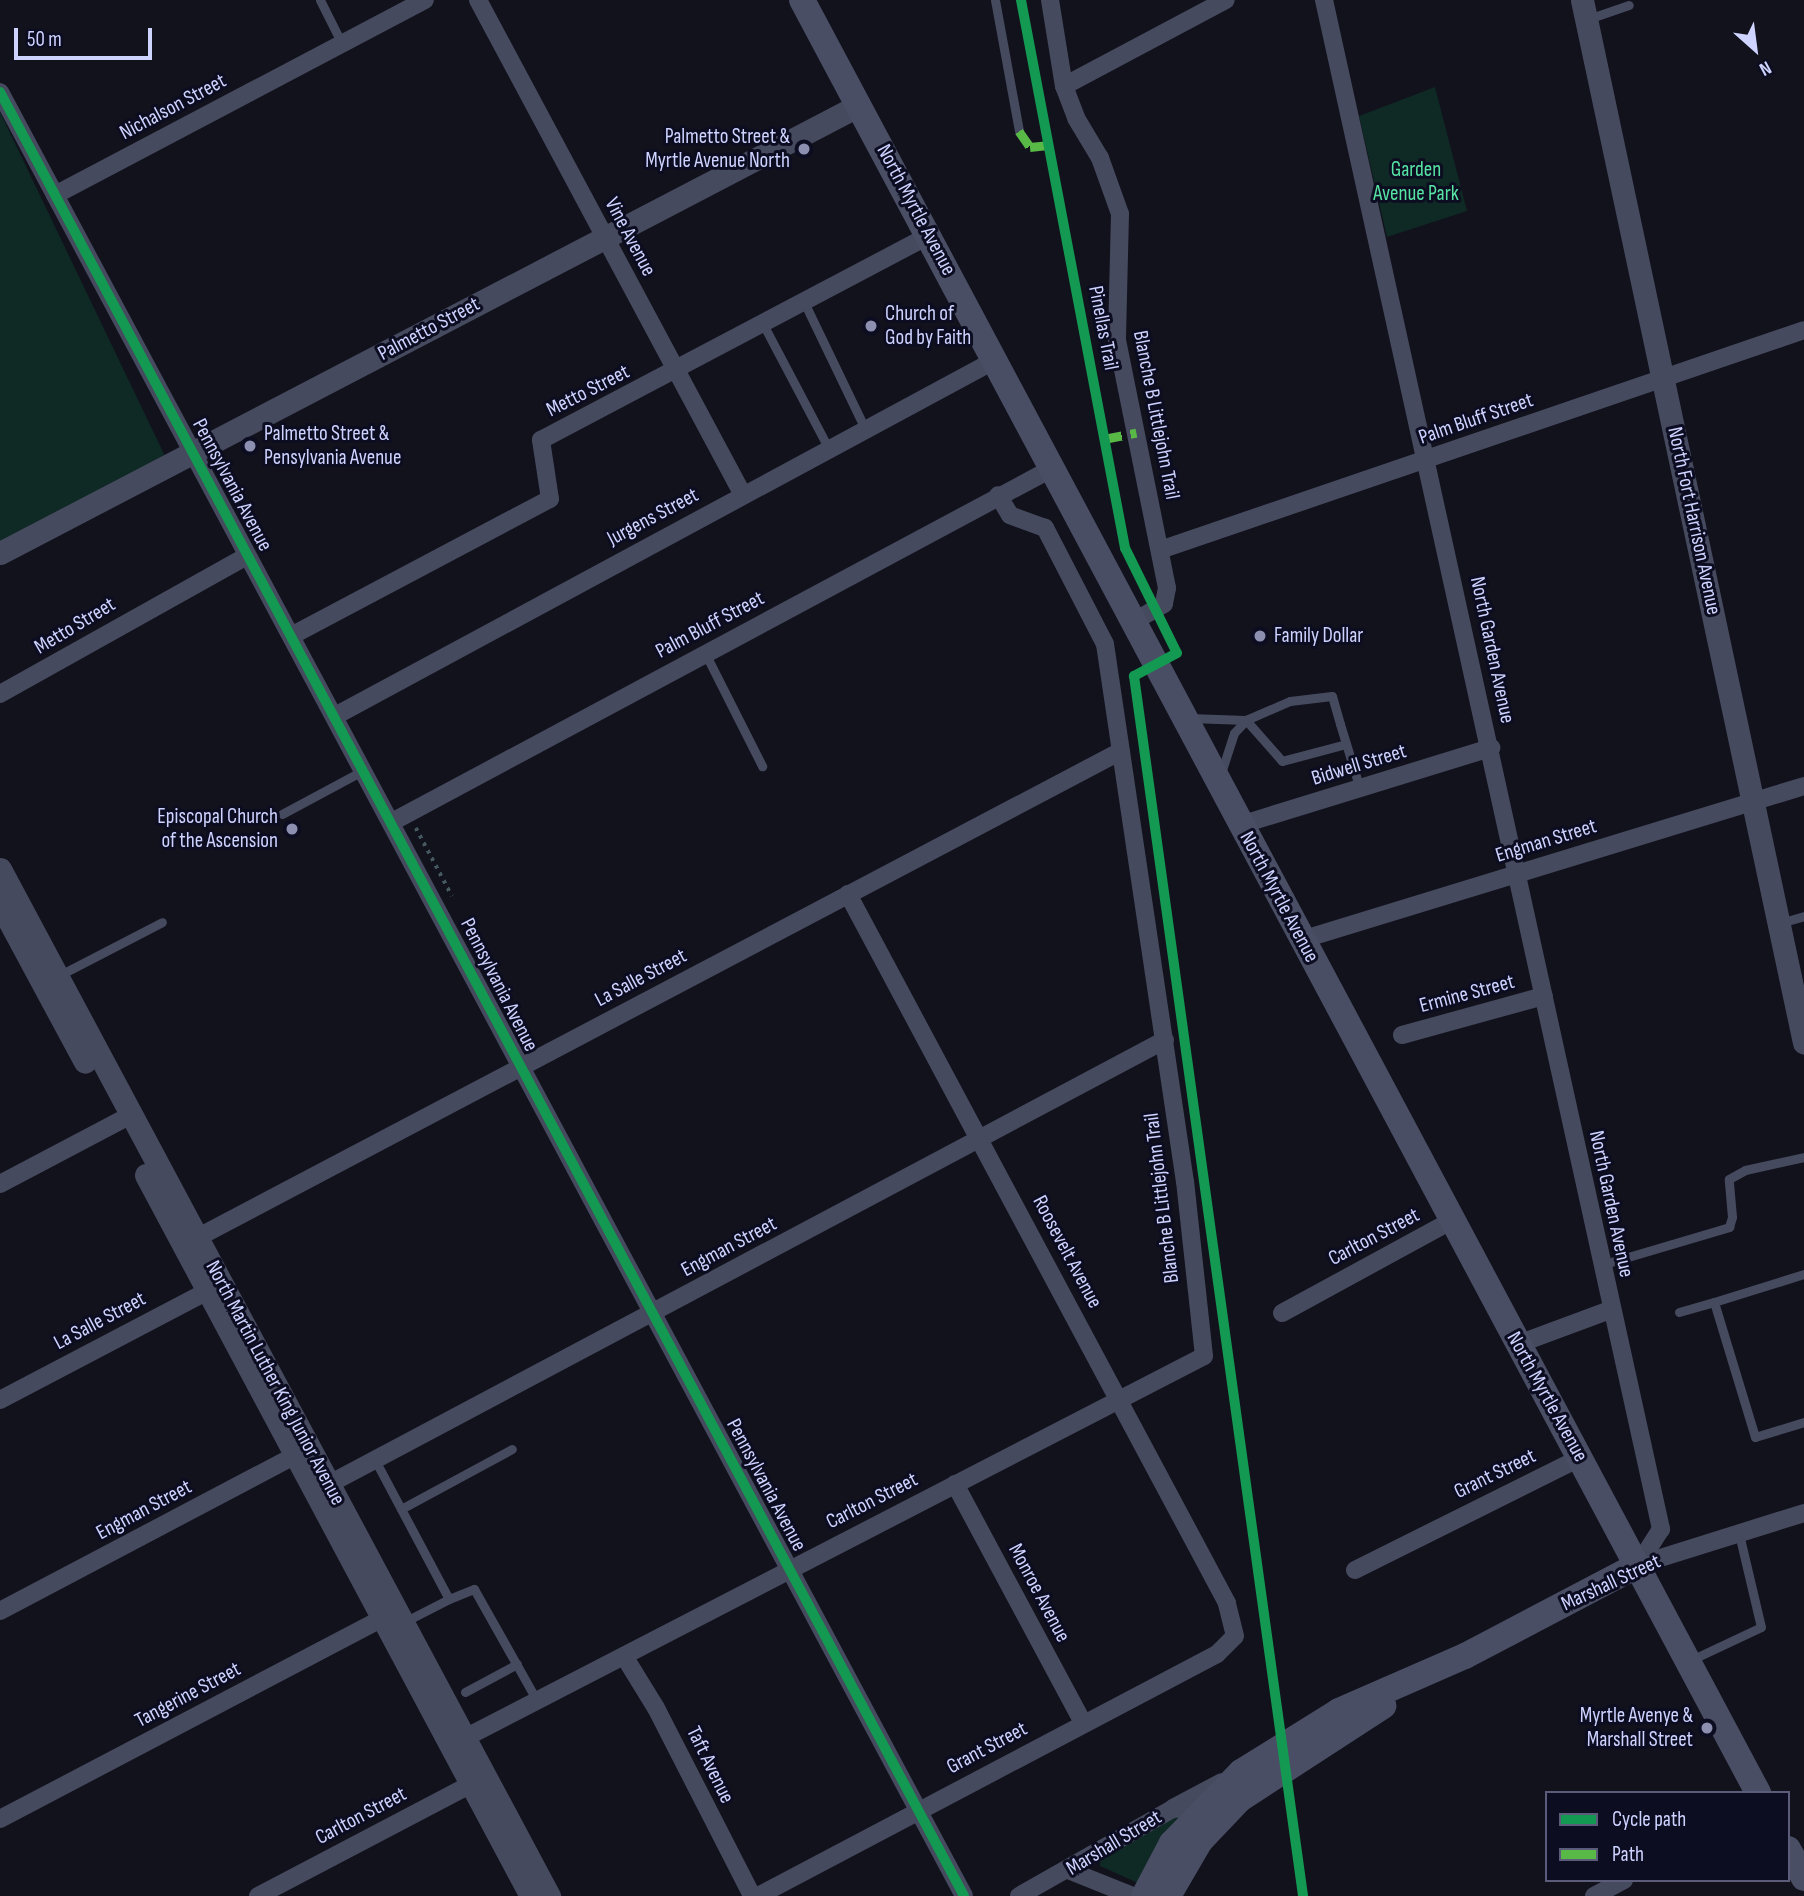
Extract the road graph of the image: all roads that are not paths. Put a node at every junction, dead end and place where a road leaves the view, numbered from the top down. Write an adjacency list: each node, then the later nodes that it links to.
1 (320, 0): 11 (lane)
2 (425, 0): 11 (street, Nichalson Street)
3 (478, 0): 18 (street, Vine Avenue)
4 (802, 0): 14 (main road, North Myrtle Avenue)
5 (995, 0): 15 (lane)
6 (1050, 0): 12 (street, Blanche B Littlejohn Trail)
7 (1226, 0): 12 (street)
8 (1324, 0): 28 (street, North Garden Avenue)
9 (1629, 5): 10 (lane)
10 (1584, 10): 24 (street, North Fort Harrison Avenue)
11 (342, 44): 16 (street, Nichalson Street)
12 (1064, 86): 32 (street, Blanche B Littlejohn Trail)
13 (0, 92): 16 (street, Pennsylvania Avenue)
14 (859, 105): 17 (main road, North Myrtle Avenue); 18 (street, Palmetto Street)
15 (1019, 131)
16 (55, 195): 27 (street, Pennsylvania Avenue)
17 (929, 235): 19 (street, Metto Street); 22 (main road, North Myrtle Avenue)
18 (604, 237): 23 (street, Vine Avenue); 27 (street, Palmetto Street)
19 (804, 302): 20 (street, Metto Street); 25 (lane)
20 (763, 324): 23 (street, Metto Street); 26 (lane)
21 (1804, 330): 24 (street, Palm Bluff Street)
22 (995, 360): 25 (street, Jurgens Street); 29 (main road, North Myrtle Avenue)
23 (676, 371): 30 (street, Vine Avenue); 36 (street, Metto Street)
24 (1663, 378): 28 (street, Palm Bluff Street); 50 (street, North Fort Harrison Avenue)
25 (865, 429): 26 (street, Jurgens Street)
26 (829, 449): 30 (street, Jurgens Street)
27 (193, 453): 33 (street, Palmetto Street); 34 (street, Pennsylvania Avenue)
28 (1427, 460): 32 (street, Palm Bluff Street); 43 (street, North Garden Avenue)
29 (1051, 469): 31 (street, Palm Bluff Street); 35 (main road, North Myrtle Avenue)
30 (743, 495): 39 (street, Jurgens Street)
31 (998, 495): 37 (street, Palm Bluff Street); 44 (street, Blanche B Littlejohn Trail)
32 (1163, 549): 35 (street, Blanche B Littlejohn Trail)
33 (0, 553)
34 (247, 556): 36 (street, Pennsylvania Avenue); 38 (street, Metto Street)
35 (1133, 622): 40 (main road, North Myrtle Avenue)
36 (291, 636): 39 (street, Pennsylvania Avenue)
37 (705, 653): 45 (lane); 52 (street, Palm Bluff Street)
38 (0, 694)
39 (335, 716): 46 (street, Pennsylvania Avenue)
40 (1182, 718): 41 (lane); 47 (main road, North Myrtle Avenue)
41 (1247, 720): 42 (lane); 42 (lane); 47 (lane)
42 (1346, 744): 49 (lane)
43 (1491, 748): 49 (street, Bidwell Street); 55 (street, North Garden Avenue)
44 (1121, 751): 56 (street, La Salle Street); 65 (street, Blanche B Littlejohn Trail)
45 (762, 766)
46 (364, 769): 51 (lane); 52 (street, Pennsylvania Avenue)
47 (1218, 785): 53 (main road, North Myrtle Avenue)
48 (1804, 786): 50 (street, Engman Street)
49 (1360, 789): 53 (street, Bidwell Street)
50 (1753, 802): 55 (street, Engman Street); 60 (street, North Fort Harrison Avenue)
51 (282, 814)
52 (392, 822): 67 (street, Pennsylvania Avenue)
53 (1240, 825): 61 (main road, North Myrtle Avenue)
54 (0, 869): 62 (street, North Martin Luther King Junior Avenue)
55 (1518, 873): 61 (street, Engman Street); 63 (street, North Garden Avenue)
56 (848, 894): 67 (street, La Salle Street); 69 (street, Roosevelt Avenue)
57 (0, 904): 62 (street, North Martin Luther King Junior Avenue)
58 (1804, 916): 60 (lane)
59 (162, 922): 62 (lane)
60 (1779, 923): 66 (street, North Fort Harrison Avenue)
61 (1301, 940): 72 (main road, North Myrtle Avenue)
62 (50, 981): 68 (street, North Martin Luther King Junior Avenue)
63 (1545, 996): 64 (street, Ermine Street); 74 (street, North Garden Avenue)
64 (1402, 1035)
65 (1165, 1040): 69 (street, Engman Street); 83 (street, Blanche B Littlejohn Trail)
66 (1804, 1043)
67 (520, 1068): 73 (street, La Salle Street); 81 (street, Pennsylvania Avenue)
68 (124, 1118): 71 (street); 73 (street, North Martin Luther King Junior Avenue)
69 (980, 1140): 81 (street, Engman Street); 84 (street, Roosevelt Avenue)
70 (1804, 1157): 74 (lane)
71 (0, 1184)
72 (1451, 1222): 79 (street, Carlton Street); 82 (main road, North Myrtle Avenue)
73 (190, 1241): 76 (street, North Martin Luther King Junior Avenue)
74 (1601, 1265): 78 (street, North Garden Avenue)
75 (1804, 1274): 77 (lane)
76 (215, 1287): 85 (street, La Salle Street); 88 (street, North Martin Luther King Junior Avenue)
77 (1714, 1301): 80 (lane); 86 (lane)
78 (1610, 1310): 82 (street, North Garden Avenue); 96 (street, North Garden Avenue)
79 (1282, 1312)
80 (1679, 1312)
81 (653, 1313): 90 (street, Engman Street); 97 (street, Pennsylvania Avenue)
82 (1518, 1344): 89 (main road, North Myrtle Avenue)
83 (1203, 1356): 84 (street, Carlton Street)
84 (1119, 1398): 91 (street, Carlton Street); 102 (street, Roosevelt Avenue)
85 (0, 1399)
86 (1804, 1422)
87 (512, 1449): 93 (lane)
88 (302, 1452): 92 (street, North Martin Luther King Junior Avenue); 100 (street, Engman Street)
89 (1580, 1458): 96 (main road, North Myrtle Avenue); 98 (street, Grant Street)
90 (375, 1460): 92 (street, Engman Street); 93 (lane)
91 (955, 1484): 97 (street, Carlton Street); 109 (street, Monroe Avenue)
92 (322, 1488): 101 (street, North Martin Luther King Junior Avenue)
93 (401, 1509): 99 (lane)
94 (1804, 1513): 95 (street, Marshall Street)
95 (1739, 1534): 96 (street, Marshall Street); 105 (lane)
96 (1638, 1566): 104 (main road, Marshall Street); 105 (main road, North Myrtle Avenue)
97 (789, 1569): 103 (street, Carlton Street); 113 (street, Pennsylvania Avenue)
98 (1356, 1570)
99 (449, 1599): 101 (lane); 106 (lane)
100 (0, 1611)
101 (394, 1618): 110 (street, North Martin Luther King Junior Avenue); 115 (street, Tangerine Street)
102 (1235, 1636): 109 (street, Grant Street)
103 (624, 1656): 108 (street, Carlton Street); 124 (street, Taft Avenue)
104 (1465, 1656): 114 (main road, Marshall Street); 116 (main road, Marshall Street)
105 (1689, 1661): 112 (main road, North Myrtle Avenue)
106 (517, 1664): 107 (lane); 108 (lane)
107 (465, 1692)
108 (537, 1700): 110 (street, Carlton Street)
109 (1083, 1723): 113 (street, Grant Street)
110 (457, 1742): 111 (street, North Martin Luther King Junior Avenue)
111 (478, 1780): 121 (street, Carlton Street); 122 (street, North Martin Luther King Junior Avenue); 123 (street, North Martin Luther King Junior Avenue)
112 (1757, 1791)
113 (919, 1810): 125 (street, Grant Street); 126 (street, Pennsylvania Avenue)
114 (1184, 1811): 116 (street); 118 (street, Marshall Street); 129 (main road, Marshall Street)
115 (0, 1819)
116 (1200, 1841): 130 (main road, Marshall Street)
117 (1790, 1853): 119 (main road)
118 (1068, 1870): 127 (street, Marshall Street); 128 (street)
119 (1804, 1878)
120 (1620, 1882): 131 (street)
121 (258, 1896)
122 (531, 1896)
123 (549, 1896)
124 (752, 1896)
125 (758, 1896)
126 (964, 1896)
127 (1019, 1896)
128 (1133, 1896)
129 (1144, 1896)
130 (1168, 1896)
131 (1594, 1896)

